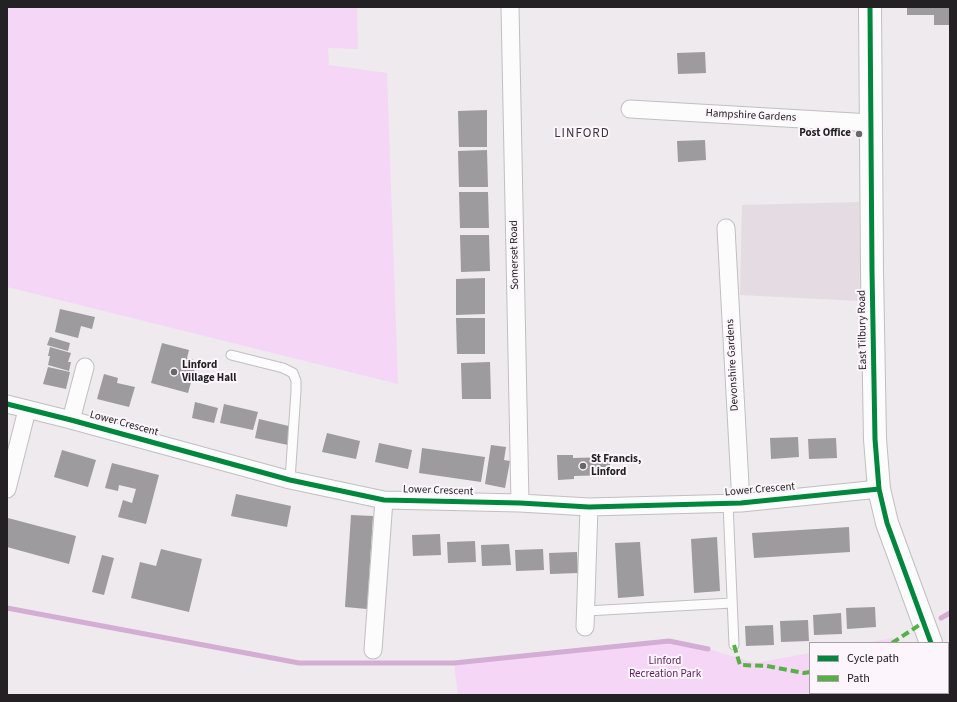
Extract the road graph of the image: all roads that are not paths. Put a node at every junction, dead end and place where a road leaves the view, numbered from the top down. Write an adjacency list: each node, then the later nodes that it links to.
1 (510, 7): 15 (street, Somerset Road)
2 (870, 7): 4 (street, East Tilbury Road)
3 (630, 109): 4 (street, Hampshire Gardens)
4 (871, 123): 13 (street, East Tilbury Road)
5 (726, 228): 16 (street, Devonshire Gardens)
6 (231, 355): 11 (lane)
7 (85, 367): 10 (street)
8 (7, 404): 9 (street, Lower Crescent)
9 (27, 410): 10 (street, Lower Crescent); 12 (street)
10 (71, 420): 11 (street, Lower Crescent)
11 (290, 480): 14 (street, Lower Crescent)
12 (7, 489)
13 (879, 489): 16 (street, Lower Crescent); 20 (street, East Tilbury Road)
14 (384, 500): 15 (street, Lower Crescent); 22 (street)
15 (520, 503): 17 (street, Lower Crescent)
16 (734, 503): 17 (street, Lower Crescent); 18 (lane)
17 (589, 507): 19 (street)
18 (732, 603): 19 (lane); 21 (lane)
19 (586, 619)
20 (931, 642)
21 (734, 644)
22 (374, 650)

